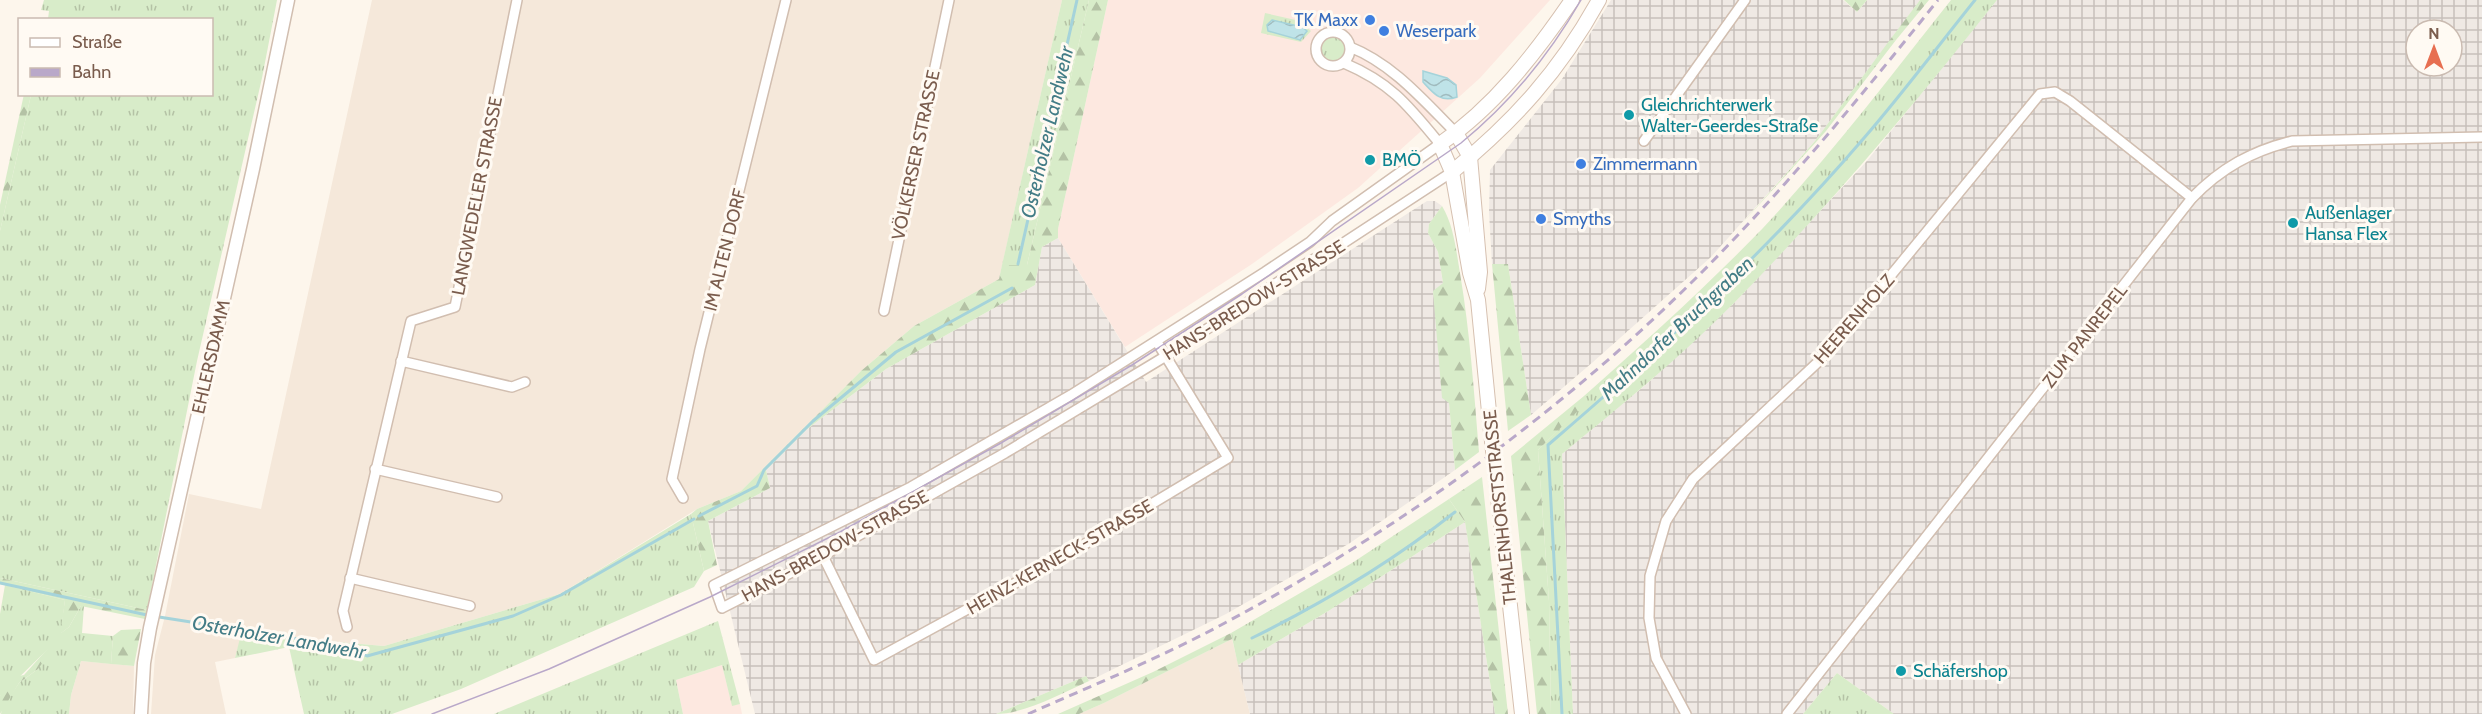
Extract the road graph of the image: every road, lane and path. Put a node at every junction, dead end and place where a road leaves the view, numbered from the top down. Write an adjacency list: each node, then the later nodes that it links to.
1 (288, 0): 30 (street, EHLERSDAMM)
2 (517, 0): 21 (street, LANGWEDELER STRASSE)
3 (786, 0): 25 (street, IM ALTEN DORF)
4 (949, 0): 18 (street, VÖLKERSER STRASSE)
5 (1572, 0): 10 (main road, HANS-BREDOW-STRASSE)
6 (1599, 0): 14 (main road, HANS-BREDOW-STRASSE)
7 (1745, 0): 12 (street)
8 (1350, 47): 9 (street); 9 (street); 10 (street)
9 (1344, 63): 13 (street)
10 (1456, 133): 13 (main road, HANS-BREDOW-STRASSE); 14 (main road)
11 (2482, 137): 16 (street, ZUM PANREPEL)
12 (1644, 141)
13 (1440, 144): 15 (main road, THALENHORSTSTRASSE); 19 (street, HANS-BREDOW-STRASSE)
14 (1470, 157): 15 (main road, HANS-BREDOW-STRASSE); 17 (main road, THALENHORSTSTRASSE)
15 (1452, 172): 17 (main road, THALENHORSTSTRASSE); 20 (street, HANS-BREDOW-STRASSE)
16 (2192, 198): 32 (street, HEERENHOLZ); 33 (street, ZUM PANREPEL)
17 (1478, 300): 31 (main road, THALENHORSTSTRASSE, bridge)
18 (884, 311)
19 (1156, 342): 20 (street, HEINZ-KERNECK-STRASSE); 26 (street, HANS-BREDOW-STRASSE)
20 (1166, 356): 26 (street, HANS-BREDOW-STRASSE); 26 (street, HEINZ-KERNECK-STRASSE)
21 (401, 361): 22 (street); 23 (street, LANGWEDELER STRASSE)
22 (525, 382)
23 (375, 469): 24 (street); 27 (street, LANGWEDELER STRASSE)
24 (497, 497)
25 (683, 498)
26 (822, 554)
27 (350, 578): 28 (street); 29 (street, LANGWEDELER STRASSE)
28 (470, 606)
29 (347, 627)
30 (141, 714)
31 (1522, 714)
32 (1686, 714)
33 (1787, 714)

